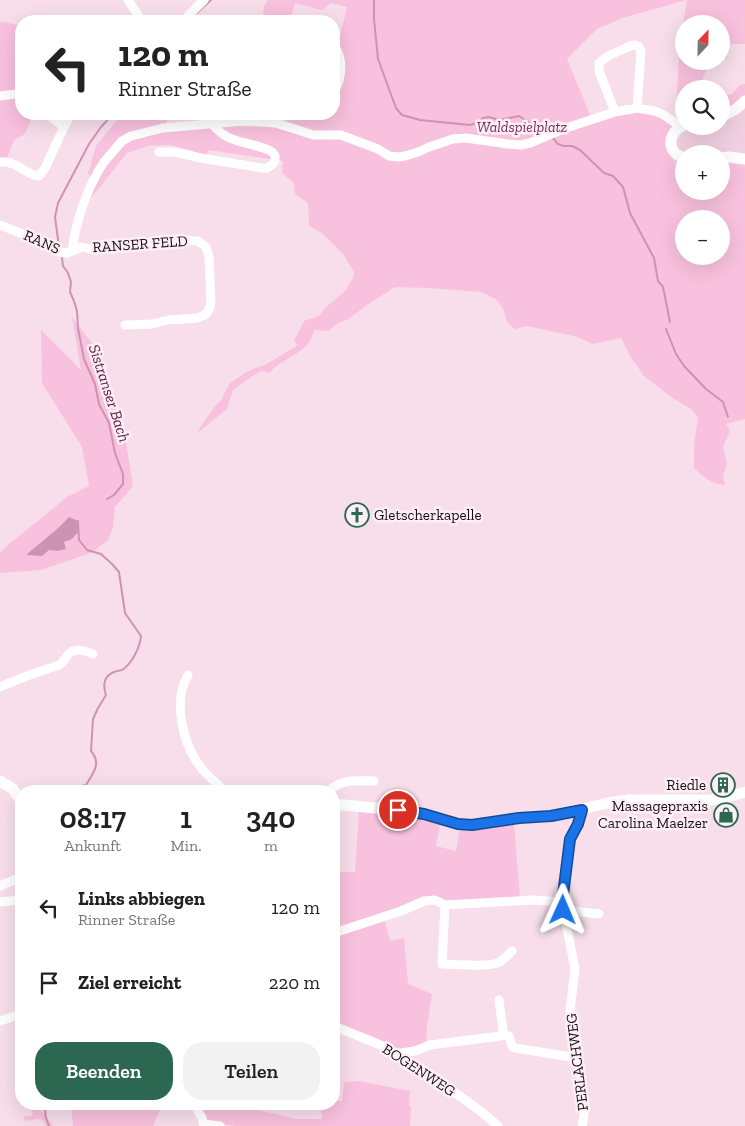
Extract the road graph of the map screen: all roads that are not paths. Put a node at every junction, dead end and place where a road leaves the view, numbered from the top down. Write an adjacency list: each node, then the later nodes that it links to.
1 (128, 0): 3 (street)
2 (204, 0): 4 (street)
3 (138, 15)
4 (189, 15)
5 (340, 58): 6 (street)
6 (340, 74)
7 (15, 94): 8 (street)
8 (0, 96)
9 (745, 101): 12 (main road)
10 (637, 108): 11 (street); 11 (street); 17 (street)
11 (615, 112): 16 (street)
12 (730, 113)
13 (56, 120): 19 (street)
14 (68, 120): 19 (street)
15 (270, 120): 16 (street)
16 (266, 122): 18 (street, RANS)
17 (675, 122)
18 (212, 123): 21 (street); 27 (street, RANS)
19 (64, 126): 25 (street)
20 (675, 134): 22 (main road)
21 (159, 152)
22 (675, 154)
23 (730, 157): 24 (main road)
24 (745, 159)
25 (1, 162)
26 (0, 225): 27 (street, RANS)
27 (72, 251): 28 (street, RANSER FELD)
28 (125, 325)
29 (92, 654): 31 (street)
30 (188, 675): 34 (street)
31 (0, 687)
32 (0, 781): 36 (main road)
33 (374, 781): 35 (street)
34 (218, 785)
35 (337, 785)
36 (15, 792)
37 (745, 792): 39 (main road)
38 (340, 805): 39 (main road)
39 (582, 810): 45 (street, PERLACHWEG)
40 (15, 880): 41 (street)
41 (0, 886)
42 (15, 901): 43 (street)
43 (0, 902)
44 (445, 905): 45 (street); 47 (street); 48 (street)
45 (563, 906): 46 (street); 55 (street, PERLACHWEG)
46 (598, 914)
47 (340, 931)
48 (512, 951)
49 (499, 1000): 53 (street)
50 (15, 1016): 51 (street)
51 (0, 1021)
52 (340, 1028): 54 (street, BOGENWEG)
53 (502, 1035): 54 (street); 55 (street)
54 (394, 1054): 59 (street, BOGENWEG)
55 (578, 1058): 60 (street, PERLACHWEG)
56 (197, 1110): 57 (street)
57 (204, 1125): 58 (street)
58 (220, 1126)
59 (498, 1126)
60 (582, 1126)

